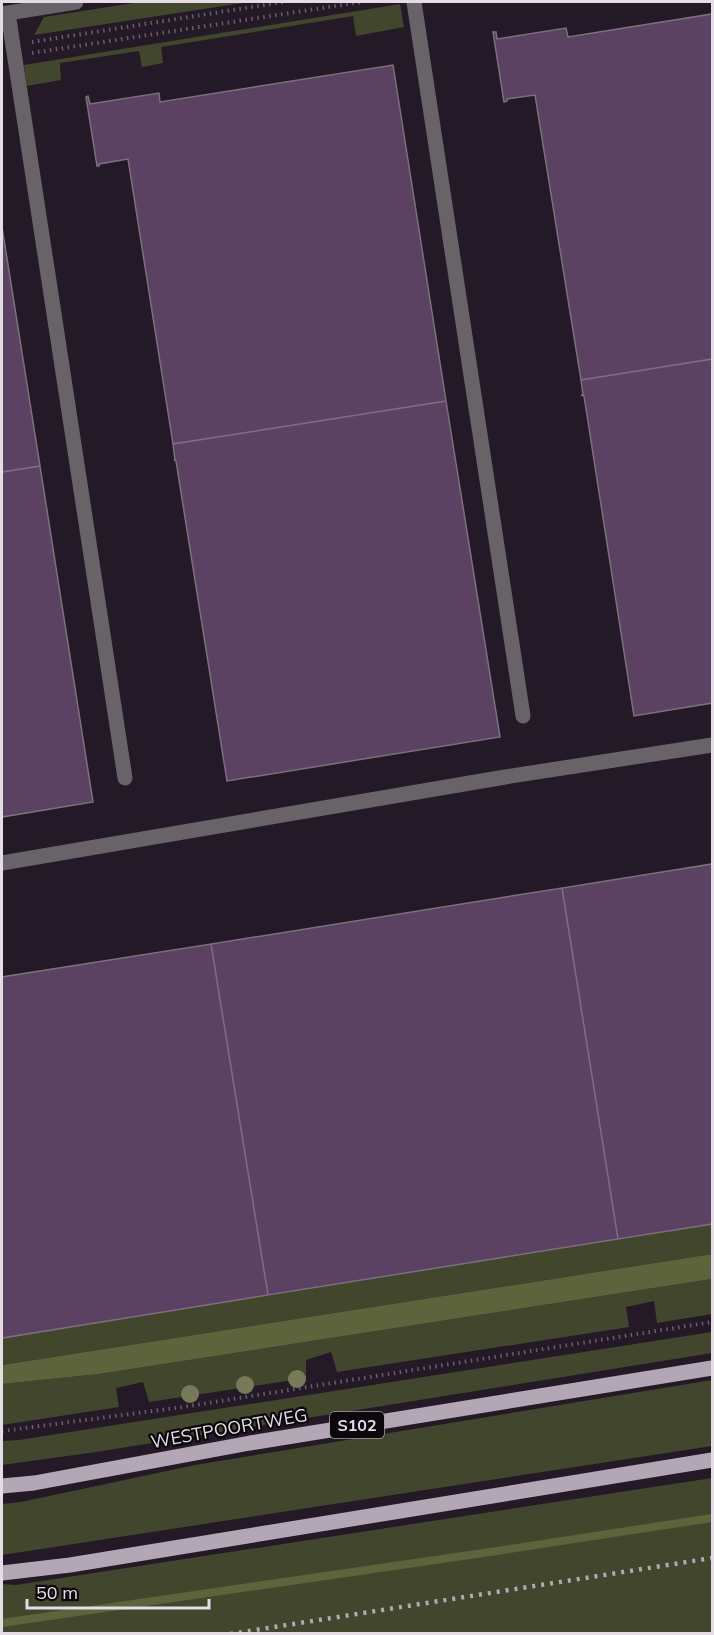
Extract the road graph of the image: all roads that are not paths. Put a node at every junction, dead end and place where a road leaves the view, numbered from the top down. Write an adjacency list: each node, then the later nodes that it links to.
1 (76, 2): 3 (street)
2 (414, 2): 4 (street)
3 (5, 13): 6 (street)
4 (523, 716)
5 (712, 745): 7 (street)
6 (125, 778)
7 (2, 863)
8 (712, 1368): 10 (main road, WESTPOORTWEG / S102)
9 (712, 1460): 11 (main road)
10 (2, 1486)
11 (2, 1573)

